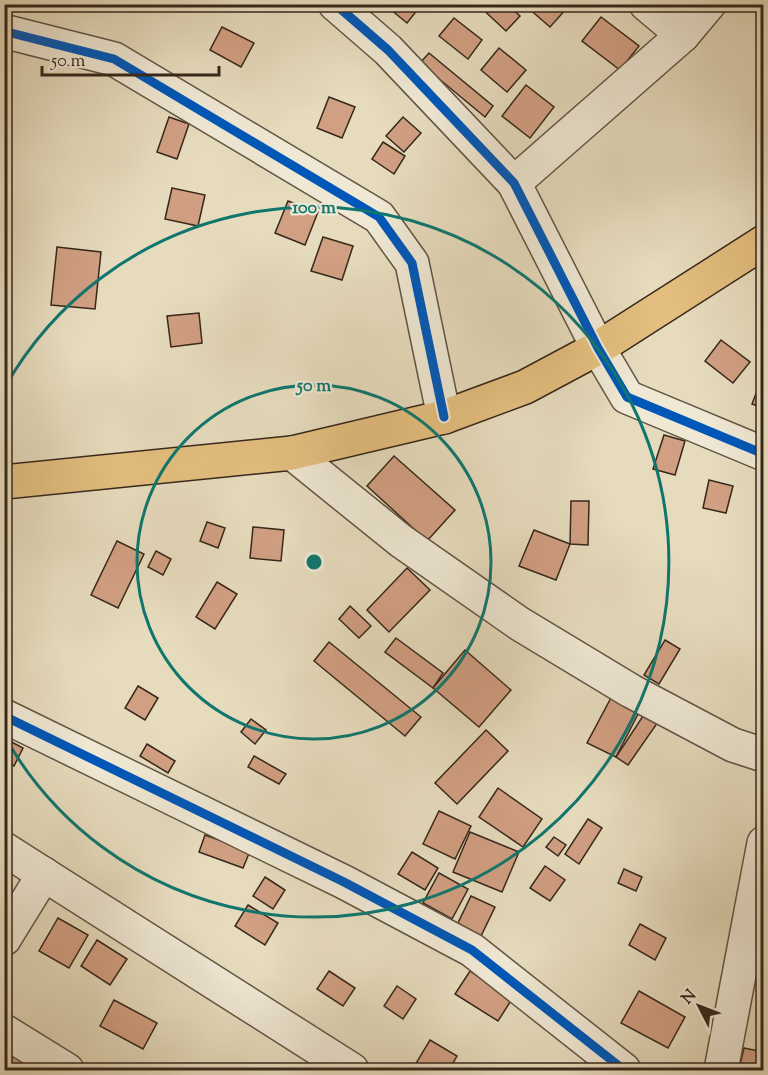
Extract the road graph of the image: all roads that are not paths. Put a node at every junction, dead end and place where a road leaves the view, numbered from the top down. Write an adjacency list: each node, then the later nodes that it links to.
1 (335, 4): 6 (street)
2 (646, 4): 5 (street)
3 (709, 4): 5 (street)
4 (6, 24): 9 (street)
5 (683, 35): 6 (street)
6 (514, 183): 8 (street)
7 (764, 242): 8 (highway)
8 (598, 348): 9 (highway); 11 (street)
9 (444, 417): 10 (highway)
10 (292, 453): 12 (highway); 14 (street)
11 (764, 454)
12 (4, 482)
13 (4, 716): 22 (street)
14 (764, 755)
15 (764, 843): 23 (street)
16 (4, 849): 17 (street)
17 (44, 874): 18 (street); 21 (street)
18 (4, 939)
19 (4, 1031): 20 (street)
20 (67, 1071)
21 (352, 1071)
22 (624, 1071)
23 (721, 1071)

